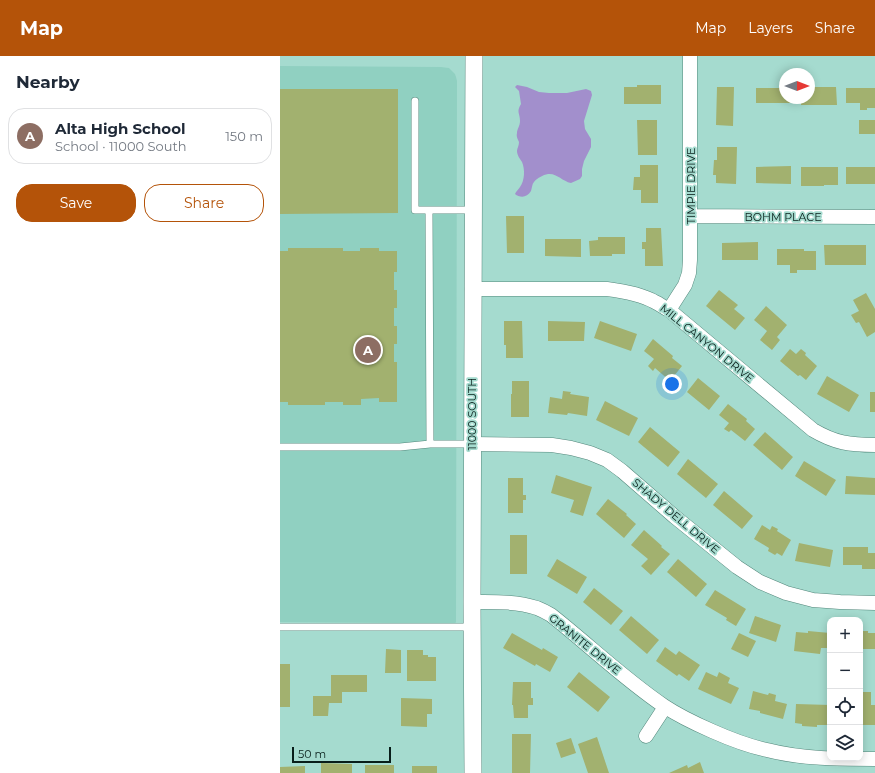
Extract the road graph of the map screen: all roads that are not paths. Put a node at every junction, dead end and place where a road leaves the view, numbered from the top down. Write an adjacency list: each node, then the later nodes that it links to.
1 (474, 56): 5 (street, 11000 SOUTH)
2 (690, 56): 6 (street, TIMPIE DRIVE)
3 (415, 101): 4 (lane)
4 (430, 210): 5 (lane); 10 (lane)
5 (473, 210): 8 (street, 11000 SOUTH)
6 (691, 216): 7 (street, BOHM PLACE); 9 (street, TIMPIE DRIVE)
7 (875, 217)
8 (472, 289): 9 (street, MILL CANYON DRIVE); 11 (street, 11000 SOUTH)
9 (669, 310): 12 (street, MILL CANYON DRIVE)
10 (430, 444): 11 (lane); 13 (lane)
11 (472, 444): 14 (street, 11000 SOUTH); 15 (street, SHADY DELL DRIVE)
12 (875, 445)
13 (280, 447)
14 (472, 602): 17 (street, 11000 SOUTH); 18 (street, GRANITE DRIVE)
15 (875, 602)
16 (280, 627): 17 (lane)
17 (472, 627): 21 (street, 11000 SOUTH)
18 (665, 707): 19 (street); 20 (street, GRANITE DRIVE)
19 (646, 736)
20 (875, 759)
21 (473, 773)

